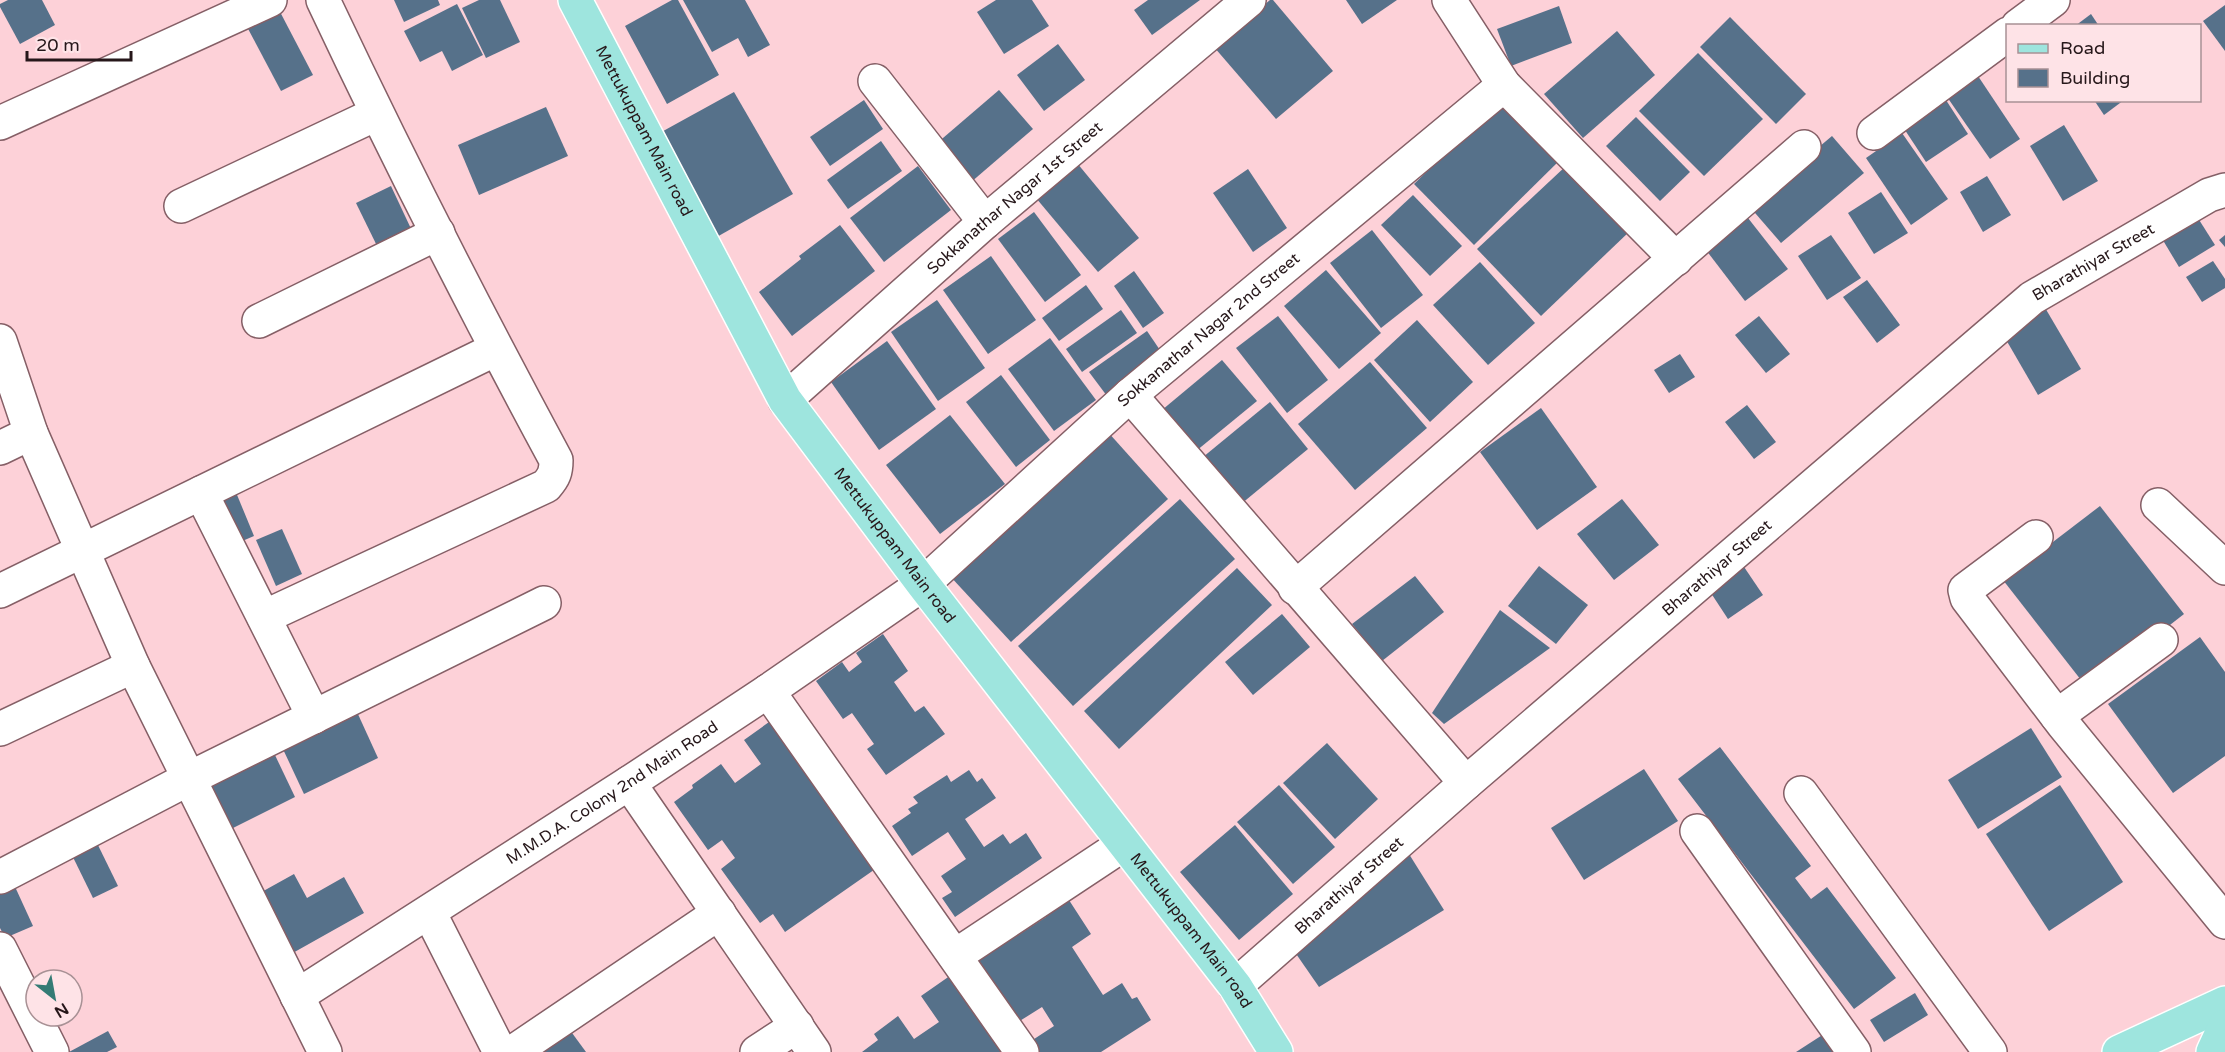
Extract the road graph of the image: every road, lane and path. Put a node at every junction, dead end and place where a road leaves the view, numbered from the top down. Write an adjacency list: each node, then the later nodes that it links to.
1 (270, 0): 12 (street)
2 (323, 0): 11 (street)
3 (1249, 0): 17 (street, Sokkanathar Nagar 1st Street)
4 (1449, 0): 10 (street)
5 (2053, 0): 7 (street)
6 (583, 2): 24 (main road, Mettukuppam Main road)
7 (2021, 24)
8 (2006, 35): 13 (street)
9 (875, 81): 17 (street)
10 (1504, 85): 19 (street); 23 (street, Sokkanathar Nagar 2nd Street)
11 (376, 114): 16 (street); 18 (street)
12 (0, 123)
13 (1874, 133)
14 (1804, 147): 19 (street)
15 (2225, 190): 45 (street, Bharathiyar Street)
16 (181, 206)
17 (985, 222): 24 (street, Sokkanathar Nagar 1st Street)
18 (438, 233): 20 (street); 22 (street)
19 (1676, 259): 33 (street)
20 (259, 321)
21 (0, 341): 25 (street)
22 (496, 349): 27 (street); 36 (street)
23 (1130, 395): 32 (street, Sokkanathar Nagar 2nd Street); 33 (street)
24 (785, 400): 32 (main road, Mettukuppam Main road)
25 (32, 433): 26 (street); 30 (street)
26 (0, 448)
27 (201, 493): 30 (street); 36 (street)
28 (2158, 505): 31 (street)
29 (2036, 537): 40 (street)
30 (82, 550): 34 (street); 38 (street)
31 (2225, 568)
32 (923, 584): 39 (street, M.M.D.A. Colony 2nd Main Road); 48 (main road, Mettukuppam Main road)
33 (1295, 588): 45 (street)
34 (0, 591)
35 (544, 603): 41 (street)
36 (264, 617): 41 (street)
37 (2161, 640): 40 (street)
38 (133, 666): 42 (street); 43 (street)
39 (768, 691): 44 (street, M.M.D.A. Colony 2nd Main Road); 54 (street)
40 (2057, 716): 52 (street)
41 (314, 717): 43 (street)
42 (0, 729)
43 (188, 779): 49 (street); 56 (street)
44 (629, 783): 50 (street, M.M.D.A. Colony 2nd Main Road); 51 (street)
45 (1466, 783): 55 (street, Bharathiyar Street)
46 (1801, 793): 68 (street)
47 (1697, 831): 67 (street)
48 (1124, 844): 54 (street); 55 (main road, Mettukuppam Main road)
49 (0, 877)
50 (429, 912): 56 (street, M.M.D.A. Colony 2nd Main Road); 62 (street)
51 (719, 913): 59 (street); 63 (street)
52 (2225, 922)
53 (0, 949): 60 (street)
54 (955, 956): 65 (street)
55 (1234, 986): 66 (main road, Mettukuppam Main road)
56 (297, 996): 61 (street)
57 (2225, 1003): 69 (main road)
58 (2225, 1026): 70 (main road)
59 (806, 1039): 64 (street)
60 (52, 1052)
61 (325, 1052)
62 (500, 1052)
63 (513, 1052)
64 (757, 1052)
65 (1022, 1052)
66 (1276, 1052)
67 (1854, 1052)
68 (1990, 1052)
69 (2120, 1052)
70 (2213, 1052)

